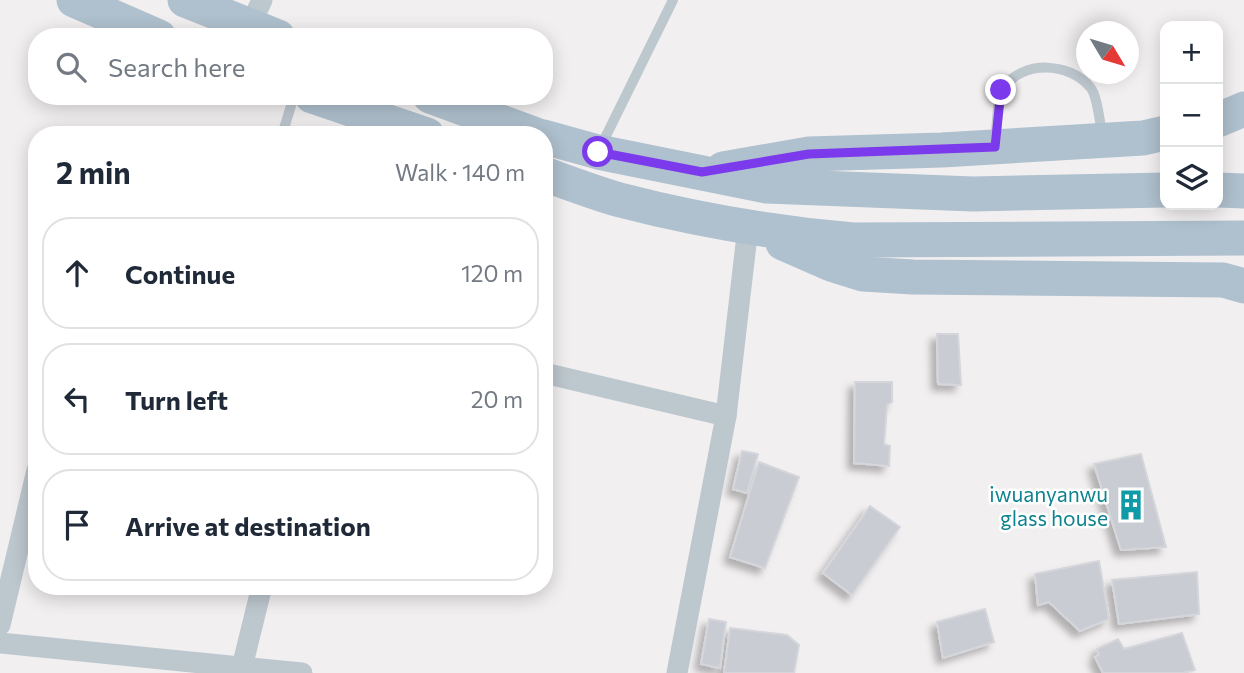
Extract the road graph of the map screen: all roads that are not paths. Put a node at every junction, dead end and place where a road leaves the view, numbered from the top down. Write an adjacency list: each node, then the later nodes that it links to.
1 (74, 0): 5 (main road)
2 (185, 0): 4 (main road)
3 (673, 0): 18 (lane)
4 (263, 21)
5 (138, 28)
6 (291, 105): 11 (lane)
7 (336, 105): 12 (main road)
8 (454, 105): 13 (main road)
9 (1244, 109): 10 (main road)
10 (1223, 118)
11 (285, 126)
12 (391, 126)
13 (512, 126)
14 (1160, 134): 16 (main road)
15 (553, 140): 18 (main road)
16 (1104, 140): 17 (main road); 17 (lane)
17 (995, 147): 19 (main road)
18 (598, 152): 19 (main road)
19 (702, 172): 21 (main road)
20 (553, 177): 24 (main road)
21 (1160, 190)
22 (1223, 190): 23 (main road)
23 (1244, 191)
24 (748, 227): 25 (main road); 26 (main road); 28 (street)
25 (1244, 238)
26 (1244, 286)
27 (553, 375): 28 (street)
28 (726, 416): 35 (street)
29 (28, 508): 31 (street)
30 (260, 595): 33 (street)
31 (0, 625)
32 (0, 643): 33 (street)
33 (242, 667): 34 (street)
34 (302, 673)
35 (677, 673)

